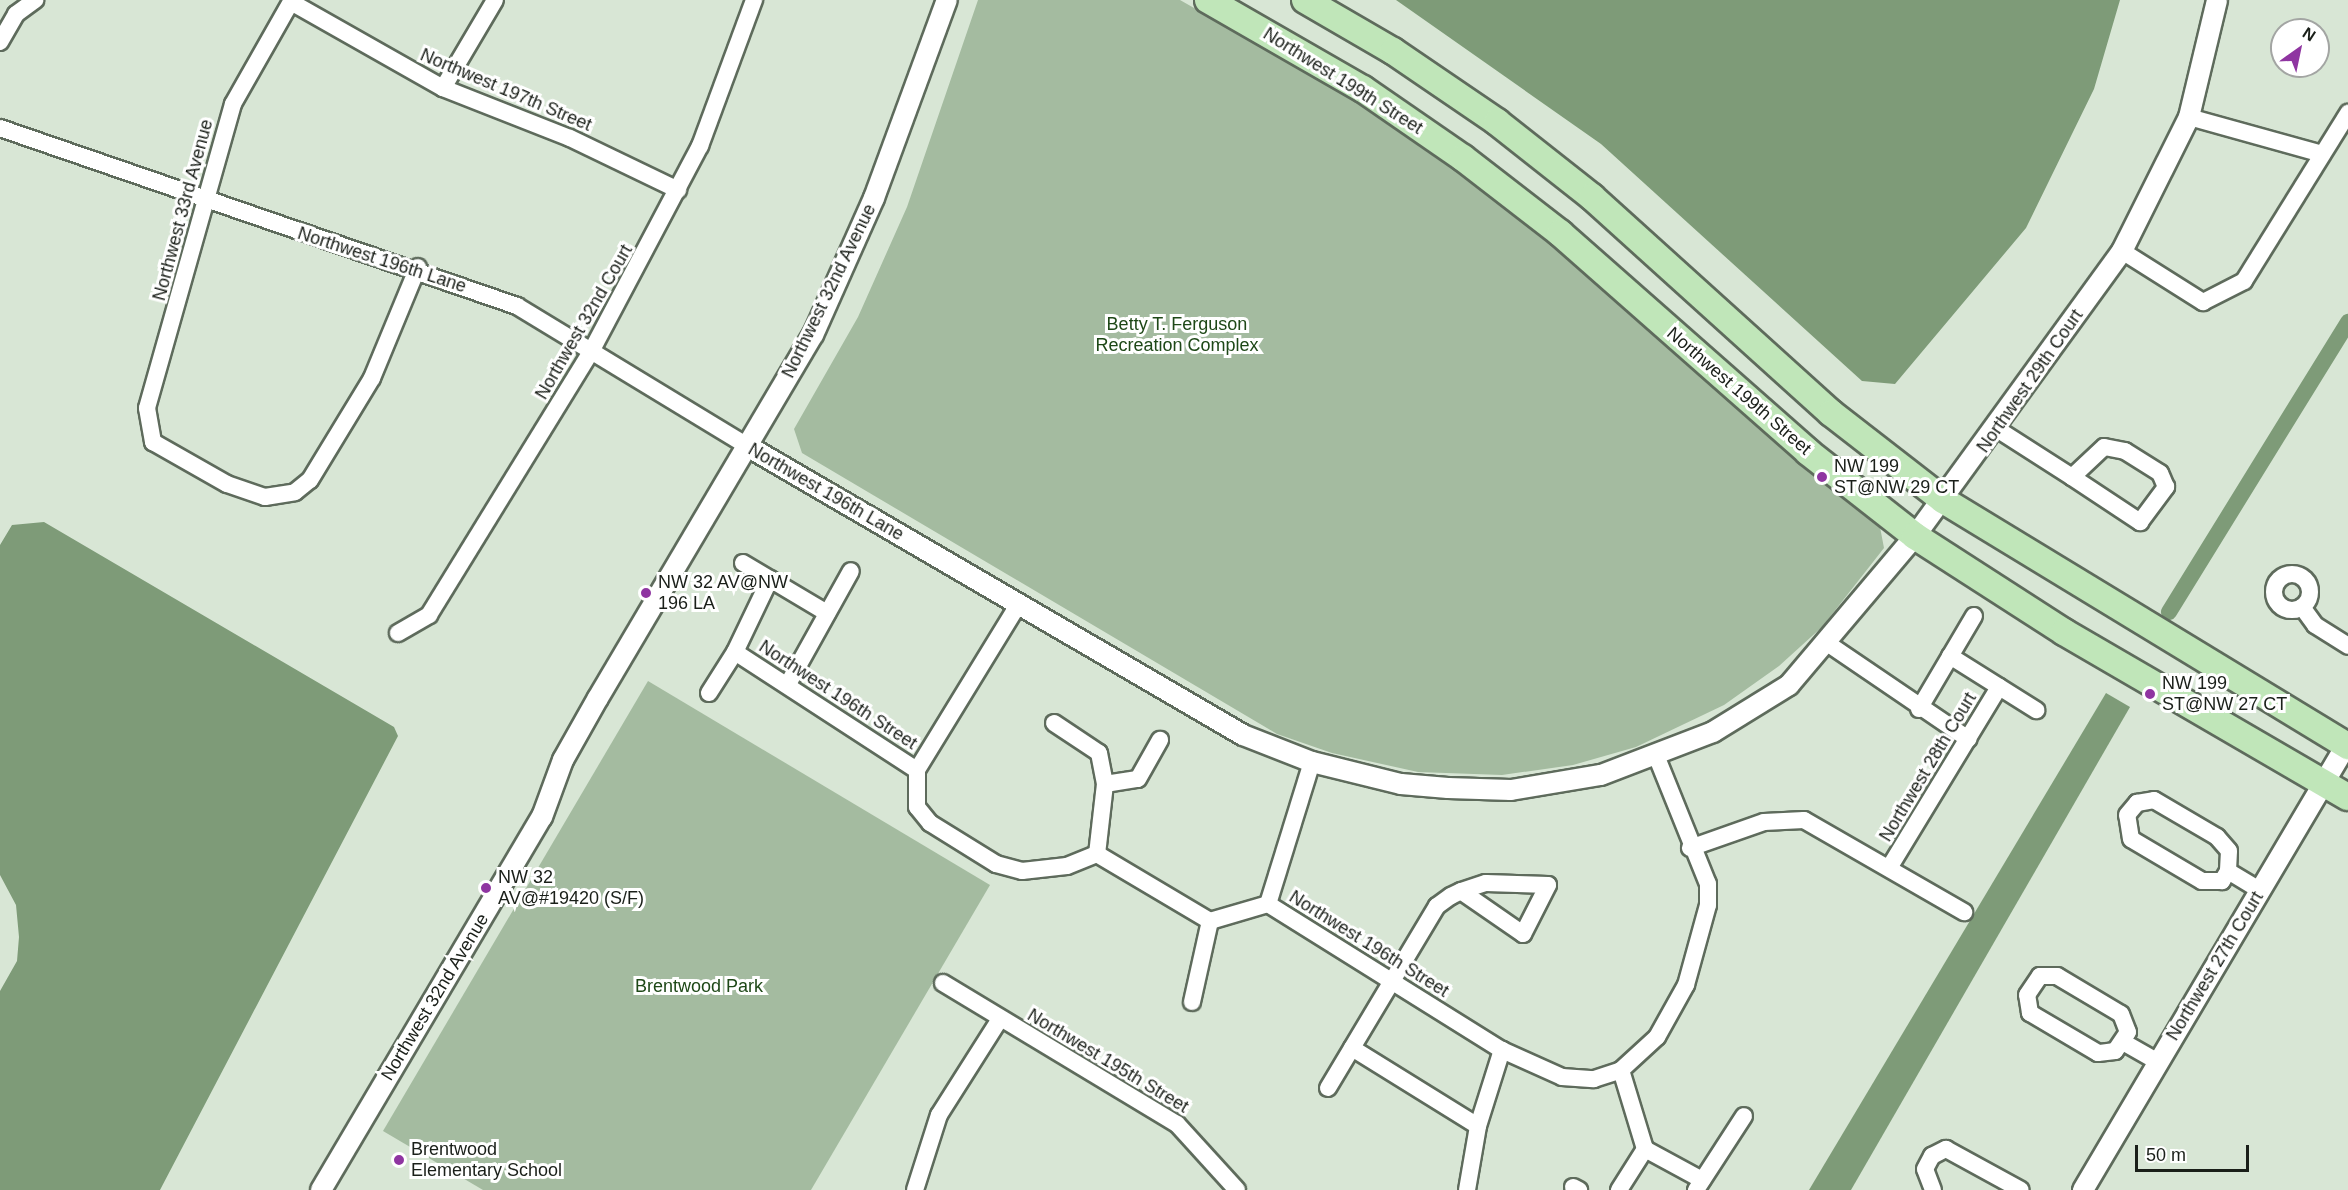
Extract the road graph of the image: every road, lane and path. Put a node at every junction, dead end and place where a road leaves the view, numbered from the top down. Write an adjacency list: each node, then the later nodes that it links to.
1 (35, 0): 9 (street)
2 (495, 0): 10 (street)
3 (754, 0): 15 (street, Northwest 32nd Court)
4 (947, 0): 21 (street, Northwest 32nd Avenue)
5 (1208, 0): 24 (main road, Northwest 199th Street)
6 (1305, 0): 23 (main road)
7 (2217, 0): 12 (street, Northwest 29th Court)
8 (292, 1): 10 (street, Northwest 197th Street); 16 (street, Northwest 33rd Avenue)
9 (0, 42)
10 (443, 88): 15 (street, Northwest 197th Street)
11 (2348, 113): 14 (street)
12 (2189, 117): 14 (street); 17 (street, Northwest 29th Court)
13 (0, 128): 16 (street, Northwest 196th Lane)
14 (2319, 153): 17 (street)
15 (678, 190): 19 (street, Northwest 32nd Court)
16 (205, 200): 18 (street, Northwest 196th Lane); 18 (street, Northwest 33rd Avenue)
17 (2122, 251): 20 (street, Northwest 29th Court)
18 (418, 267): 19 (street, Northwest 196th Lane)
19 (593, 348): 21 (street, Northwest 196th Lane); 32 (street, Northwest 32nd Court)
20 (1997, 429): 22 (street); 23 (street, Northwest 29th Court)
21 (749, 447): 28 (street, Northwest 196th Lane); 75 (street, Northwest 32nd Avenue)
22 (2072, 477): 22 (street)
23 (1944, 500): 24 (street, Northwest 29th Court); 45 (main road)
24 (1915, 536): 33 (street, Northwest 29th Court); 50 (main road, Northwest 199th Street)
25 (743, 563): 27 (street)
26 (851, 572): 30 (street)
27 (770, 579): 30 (street); 35 (street, Northwest 196th Street)
28 (1018, 604): 47 (street, Northwest 196th Lane); 48 (street)
29 (2302, 608): 34 (street)
30 (827, 613): 37 (street)
31 (1974, 616): 36 (street)
32 (398, 633)
33 (1827, 644): 40 (street); 46 (street, Northwest 29th Court)
34 (2348, 646)
35 (735, 652): 37 (street, Northwest 196th Street); 39 (street)
36 (1950, 656): 38 (street); 40 (street)
37 (788, 684): 48 (street, Northwest 196th Street)
38 (1999, 687): 41 (street); 43 (street, Northwest 28th Court)
39 (709, 693)
40 (1919, 709): 43 (street)
41 (2036, 710)
42 (1054, 723): 49 (street)
43 (1968, 739): 54 (street, Northwest 28th Court)
44 (1160, 740): 49 (street)
45 (2347, 744): 50 (street, Northwest 27th Court)
46 (1656, 755): 47 (street, Northwest 196th Lane); 52 (street)
47 (1312, 762): 58 (street)
48 (917, 770): 53 (street, Northwest 196th Street)
49 (1105, 783): 53 (street)
50 (2323, 783): 51 (main road, Northwest 199th Street); 56 (street, Northwest 27th Court)
51 (2348, 797)
52 (1690, 848): 54 (street); 69 (street)
53 (1097, 854): 60 (street)
54 (1889, 868): 59 (street)
55 (2228, 871): 55 (street); 56 (street)
56 (2260, 890): 68 (street, Northwest 27th Court)
57 (1461, 891): 57 (street); 61 (street)
58 (1268, 904): 60 (street, Northwest 196th Street); 61 (street, Northwest 196th Street)
59 (1964, 912)
60 (1210, 921): 63 (street)
61 (1393, 981): 66 (street); 67 (street, Northwest 196th Street)
62 (943, 983): 64 (street, Northwest 195th Street)
63 (1192, 1002)
64 (1000, 1019): 76 (street); 77 (street, Northwest 195th Street)
65 (2123, 1042): 65 (street); 68 (street)
66 (1352, 1048): 70 (street); 72 (street)
67 (1502, 1050): 69 (street, Northwest 196th Street); 72 (street)
68 (2158, 1062): 82 (street, Northwest 27th Court)
69 (1621, 1070): 73 (street)
70 (1328, 1088)
71 (1744, 1116): 74 (street)
72 (1478, 1126): 78 (street)
73 (1645, 1149): 74 (street); 79 (street)
74 (1699, 1185)
75 (321, 1190)
76 (915, 1190)
77 (1237, 1190)
78 (1467, 1190)
79 (1619, 1190)
80 (1933, 1190): 81 (street)
81 (2021, 1190)
82 (2083, 1190)

